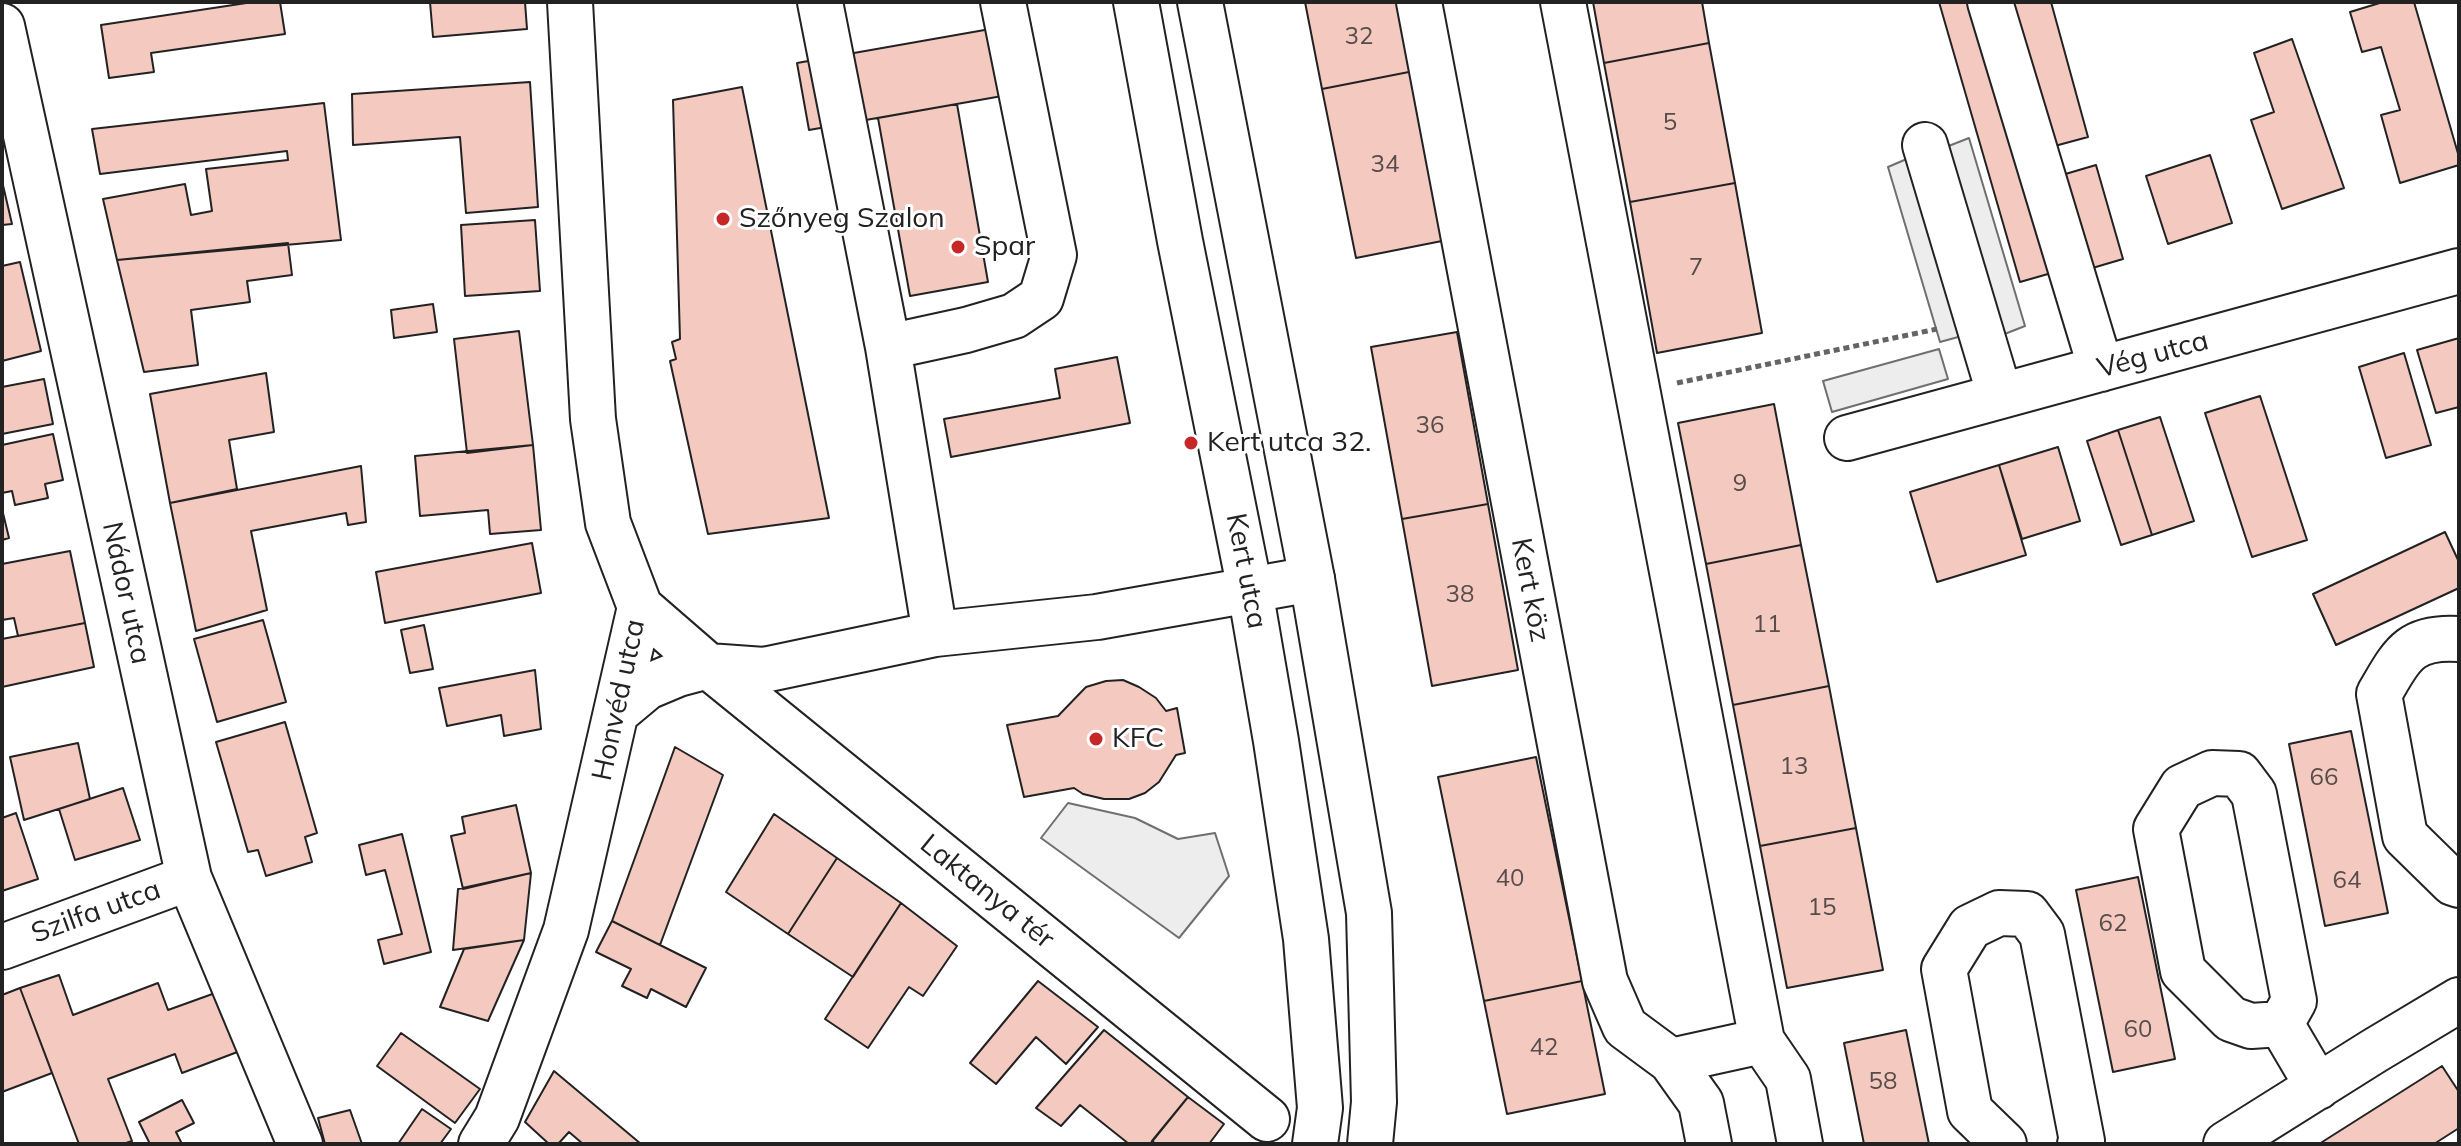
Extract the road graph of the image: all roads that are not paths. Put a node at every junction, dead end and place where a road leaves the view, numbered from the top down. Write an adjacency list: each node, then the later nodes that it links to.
1 (570, 2): 18 (street, Honvéd utca)
2 (820, 2): 12 (street)
3 (1003, 2): 12 (street)
4 (1136, 2): 17 (street, Kert utca)
5 (1200, 2): 16 (street)
6 (1419, 2): 29 (street, Kert köz)
7 (1563, 2): 28 (street)
8 (1990, 2): 13 (street)
9 (2, 26): 23 (street, Nádor utca)
10 (1925, 145): 14 (street)
11 (2459, 271): 13 (street, Vég utca)
12 (888, 347): 19 (street)
13 (2101, 369): 14 (street, Vég utca)
14 (2000, 396): 15 (street, Vég utca)
15 (1847, 438)
16 (1312, 579): 17 (street); 35 (street)
17 (1250, 590): 19 (street); 34 (street, Kert utca)
18 (640, 607): 21 (street, Laktanya tér); 22 (street, Honvéd utca)
19 (935, 634): 21 (street)
20 (2459, 639): 24 (street)
21 (708, 666): 22 (street); 31 (street, Laktanya tér)
22 (617, 712): 33 (street, Honvéd utca)
23 (189, 878): 25 (street, Szilfa utca); 32 (street, Nádor utca)
24 (2459, 885)
25 (2, 947)
26 (2453, 1016): 30 (street)
27 (2281, 1024): 27 (street); 30 (street)
28 (1762, 1041): 29 (street); 37 (street)
29 (1671, 1061): 36 (street, Kert köz)
30 (2318, 1087): 40 (street)
31 (1267, 1119)
32 (300, 1144)
33 (481, 1144)
34 (1315, 1144)
35 (1370, 1144)
36 (1709, 1144)
37 (1800, 1144)
38 (2004, 1144): 39 (street)
39 (2080, 1144)
40 (2226, 1144)

